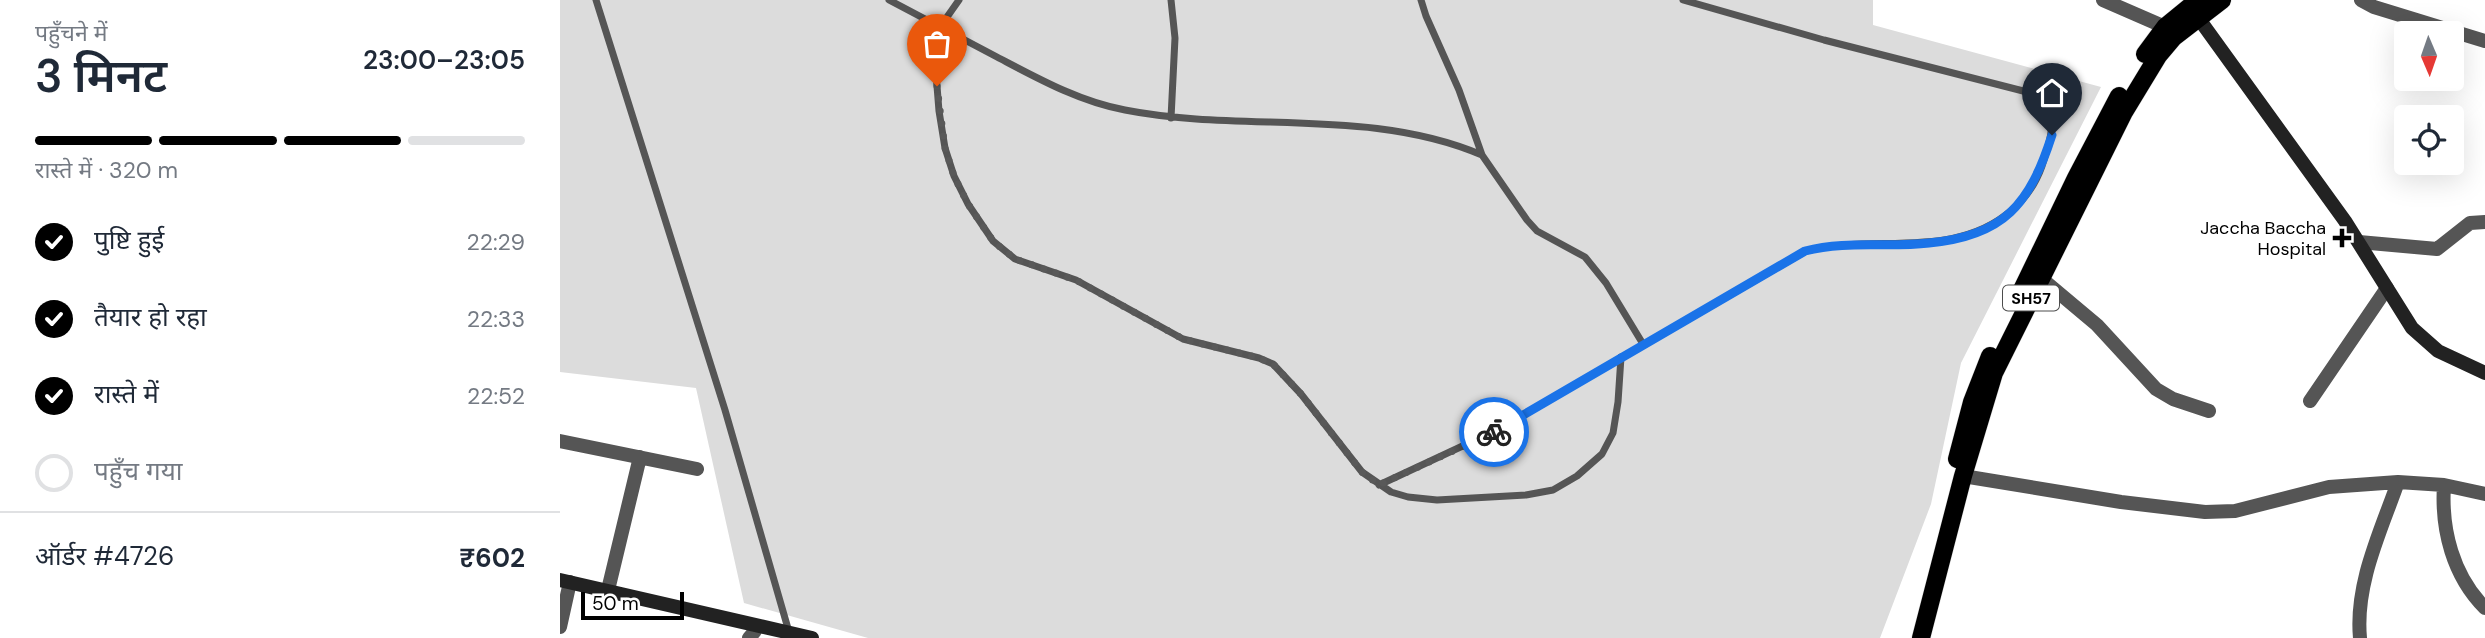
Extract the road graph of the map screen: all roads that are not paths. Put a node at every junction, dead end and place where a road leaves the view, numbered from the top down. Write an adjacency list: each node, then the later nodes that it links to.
1 (596, 0): 37 (lane)
2 (889, 0): 11 (lane)
3 (959, 0): 11 (lane)
4 (1171, 0): 14 (lane)
5 (1421, 0): 15 (lane)
6 (1683, 0): 20 (lane)
7 (2103, 0): 12 (street)
8 (2221, 0): 10 (main road, SH57)
9 (2361, 0): 13 (street)
10 (2192, 6): 12 (main road, SH57); 17 (street); 18 (main road, SH57)
11 (940, 27): 14 (lane); 30 (lane)
12 (2165, 27): 40 (main road, SH57)
13 (2485, 41)
14 (1171, 118): 15 (lane)
15 (1482, 155): 20 (lane)
16 (2485, 222): 17 (street)
17 (2359, 242): 19 (street)
18 (2041, 278): 24 (street); 28 (main road, SH57)
19 (2387, 288): 22 (street); 23 (street)
20 (1643, 344): 21 (lane)
21 (1620, 357): 30 (lane); 30 (lane)
22 (2485, 373)
23 (2310, 401)
24 (2209, 411)
25 (560, 441): 26 (street)
26 (640, 457): 27 (street); 34 (street)
27 (697, 469)
28 (1963, 476): 29 (street); 41 (main road, SH57)
29 (2398, 482): 31 (street); 42 (street)
30 (1379, 485)
31 (2444, 485): 32 (street); 35 (street)
32 (2485, 495)
33 (565, 581): 34 (street); 36 (street)
34 (608, 590): 38 (street)
35 (2485, 608)
36 (560, 627)
37 (789, 632): 38 (street); 39 (street)
38 (754, 633)
39 (812, 638)
40 (1908, 638)
41 (1921, 638)
42 (2360, 638)

